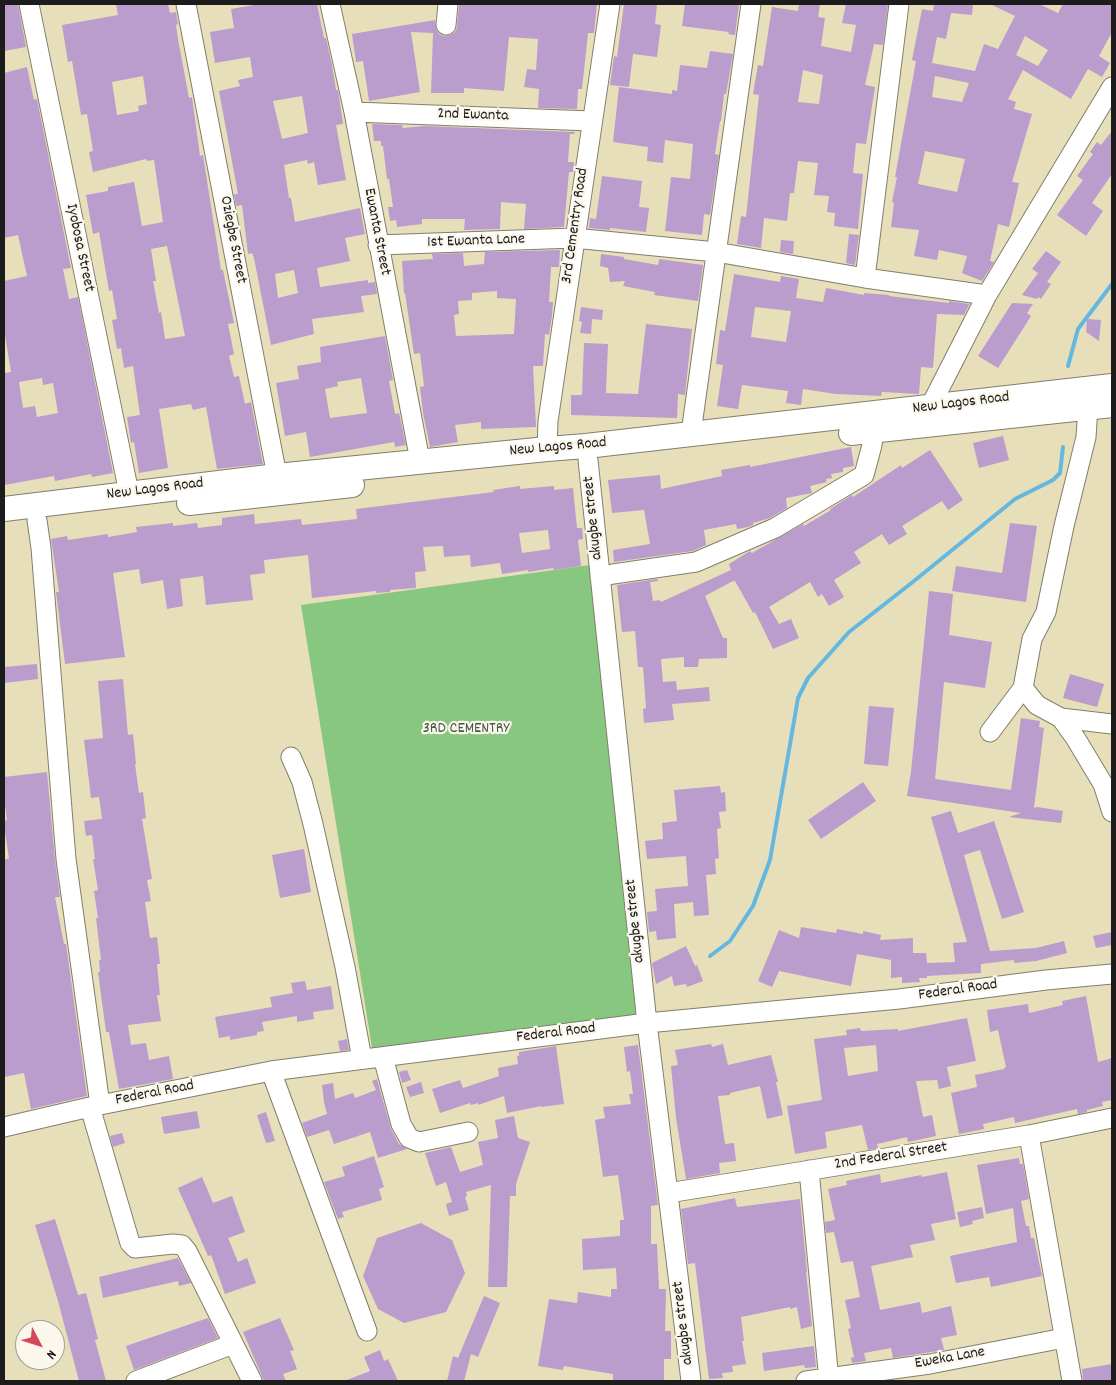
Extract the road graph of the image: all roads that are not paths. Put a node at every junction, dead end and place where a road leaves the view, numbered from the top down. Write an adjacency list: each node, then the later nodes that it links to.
1 (28, 4): 27 (street, Iyobosa Street)
2 (186, 4): 26 (street, Oziegbe Street)
3 (330, 4): 10 (street, Ewanta Street)
4 (448, 4): 8 (street)
5 (610, 4): 11 (street, 3rd Cementry Road)
6 (751, 4): 14 (street)
7 (899, 4): 15 (street)
8 (446, 25)
9 (1112, 86): 16 (street)
10 (354, 112): 11 (street, 2nd Ewanta); 13 (street, Ewanta Street)
11 (592, 120): 12 (street, 3rd Cementry Road)
12 (574, 238): 13 (street, 1st Ewanta Lane); 14 (street, 1st Ewanta Lane); 23 (street, 3rd Cementry Road)
13 (378, 245): 25 (street, Ewanta Street)
14 (716, 252): 15 (street, 1st Ewanta Lane); 22 (street)
15 (864, 278): 16 (street, 1st Ewanta Lane)
16 (987, 295): 19 (street)
17 (1112, 386): 19 (main road, New Lagos Road)
18 (1112, 404): 20 (main road, New Lagos Road)
19 (930, 407): 22 (main road, New Lagos Road)
20 (1088, 407): 21 (main road, New Lagos Road); 32 (street)
21 (874, 430): 24 (main road, New Lagos Road); 31 (street)
22 (690, 433): 23 (main road, New Lagos Road)
23 (547, 449): 25 (main road, New Lagos Road)
24 (588, 460): 29 (main road, New Lagos Road); 31 (street, akugbe street)
25 (420, 461): 26 (main road, New Lagos Road)
26 (277, 476): 27 (main road, New Lagos Road)
27 (129, 493): 28 (main road, New Lagos Road)
28 (4, 509)
29 (37, 520): 30 (main road, New Lagos Road); 43 (street)
30 (4, 523)
31 (600, 578): 39 (street, akugbe street)
32 (1023, 688): 33 (street); 35 (street)
33 (1061, 718): 34 (street); 37 (street)
34 (1112, 724)
35 (990, 732)
36 (291, 757): 41 (street)
37 (1112, 812)
38 (1112, 974): 39 (street, Federal Road)
39 (647, 1023): 40 (street, Federal Road); 49 (street, akugbe street)
40 (383, 1057): 41 (street, Federal Road); 46 (street)
41 (362, 1059): 42 (street, Federal Road)
42 (270, 1071): 43 (street, Federal Road); 50 (street)
43 (95, 1106): 45 (street, Federal Road); 52 (street)
44 (1112, 1118): 47 (street, 2nd Federal Street)
45 (4, 1126)
46 (468, 1132)
47 (1029, 1135): 48 (street, 2nd Federal Street); 51 (street)
48 (809, 1170): 49 (street, 2nd Federal Street); 54 (street)
49 (668, 1193): 57 (street, akugbe street)
50 (367, 1331)
51 (1064, 1338): 53 (street, Eweka Lane); 59 (street)
52 (233, 1344): 55 (street); 56 (street)
53 (932, 1373): 54 (street, Eweka Lane)
54 (829, 1379): 58 (street, Eweka Lane)
55 (136, 1381)
56 (252, 1381)
57 (691, 1381)
58 (806, 1381)
59 (1072, 1381)

